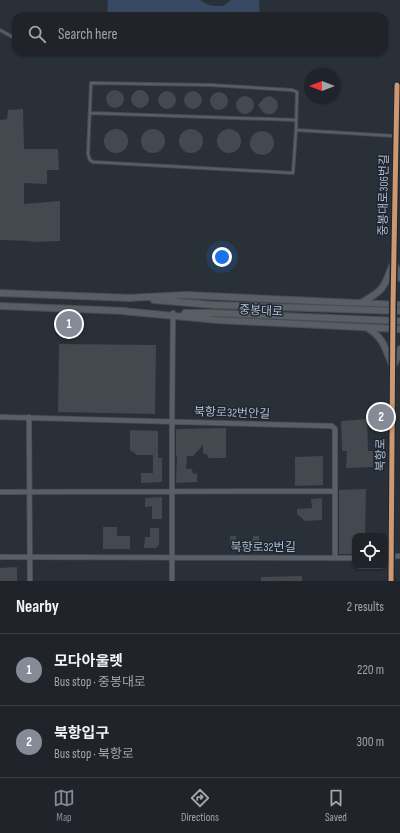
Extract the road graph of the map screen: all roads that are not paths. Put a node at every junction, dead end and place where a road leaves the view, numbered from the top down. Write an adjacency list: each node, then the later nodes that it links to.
1 (0, 30): 2 (lane)
2 (12, 37)
3 (397, 85): 7 (main road, 중봉대로306번길)
4 (90, 113): 5 (lane); 5 (lane); 6 (lane)
5 (296, 120): 6 (lane)
6 (296, 130): 7 (lane)
7 (396, 136): 8 (main road, 중봉대로306번길)
8 (394, 261): 9 (main road); 12 (main road); 13 (main road, 중봉대로306번길)
9 (400, 278)
10 (0, 293): 11 (main road, 중봉대로)
11 (128, 298): 12 (main road, 중봉대로); 16 (main road, 중봉대로, bridge)
12 (360, 303): 13 (main road, 중봉대로)
13 (393, 305): 14 (main road, 중봉대로); 20 (main road, 북항로)
14 (400, 305)
15 (0, 306): 17 (main road, 중봉대로)
16 (400, 311)
17 (173, 314): 18 (main road, 중봉대로, bridge); 19 (main road, 중봉대로); 25 (street)
18 (400, 321)
19 (365, 327): 20 (main road, 중봉대로); 22 (main road)
20 (397, 328): 22 (main road, 북항로)
21 (400, 349): 22 (main road)
22 (393, 368): 35 (main road, 북항로)
23 (0, 416): 24 (street, 북항로32번안길)
24 (29, 417): 25 (street, 북항로32번안길); 28 (street)
25 (172, 421): 26 (street, 북항로32번안길); 29 (street)
26 (335, 491): 29 (street); 34 (street, 북항로32번안길)
27 (0, 492): 28 (street)
28 (30, 492): 29 (street); 31 (street)
29 (172, 492): 33 (street)
30 (0, 556): 31 (street, 북항로32번길)
31 (30, 556): 33 (street, 북항로32번길); 37 (street)
32 (400, 556): 35 (street)
33 (172, 557): 34 (street, 북항로32번길); 38 (street)
34 (335, 557): 36 (street, 북항로32번길)
35 (388, 557): 39 (main road, 북항로)
36 (352, 558)
37 (30, 581)
38 (172, 581)
39 (391, 581)

